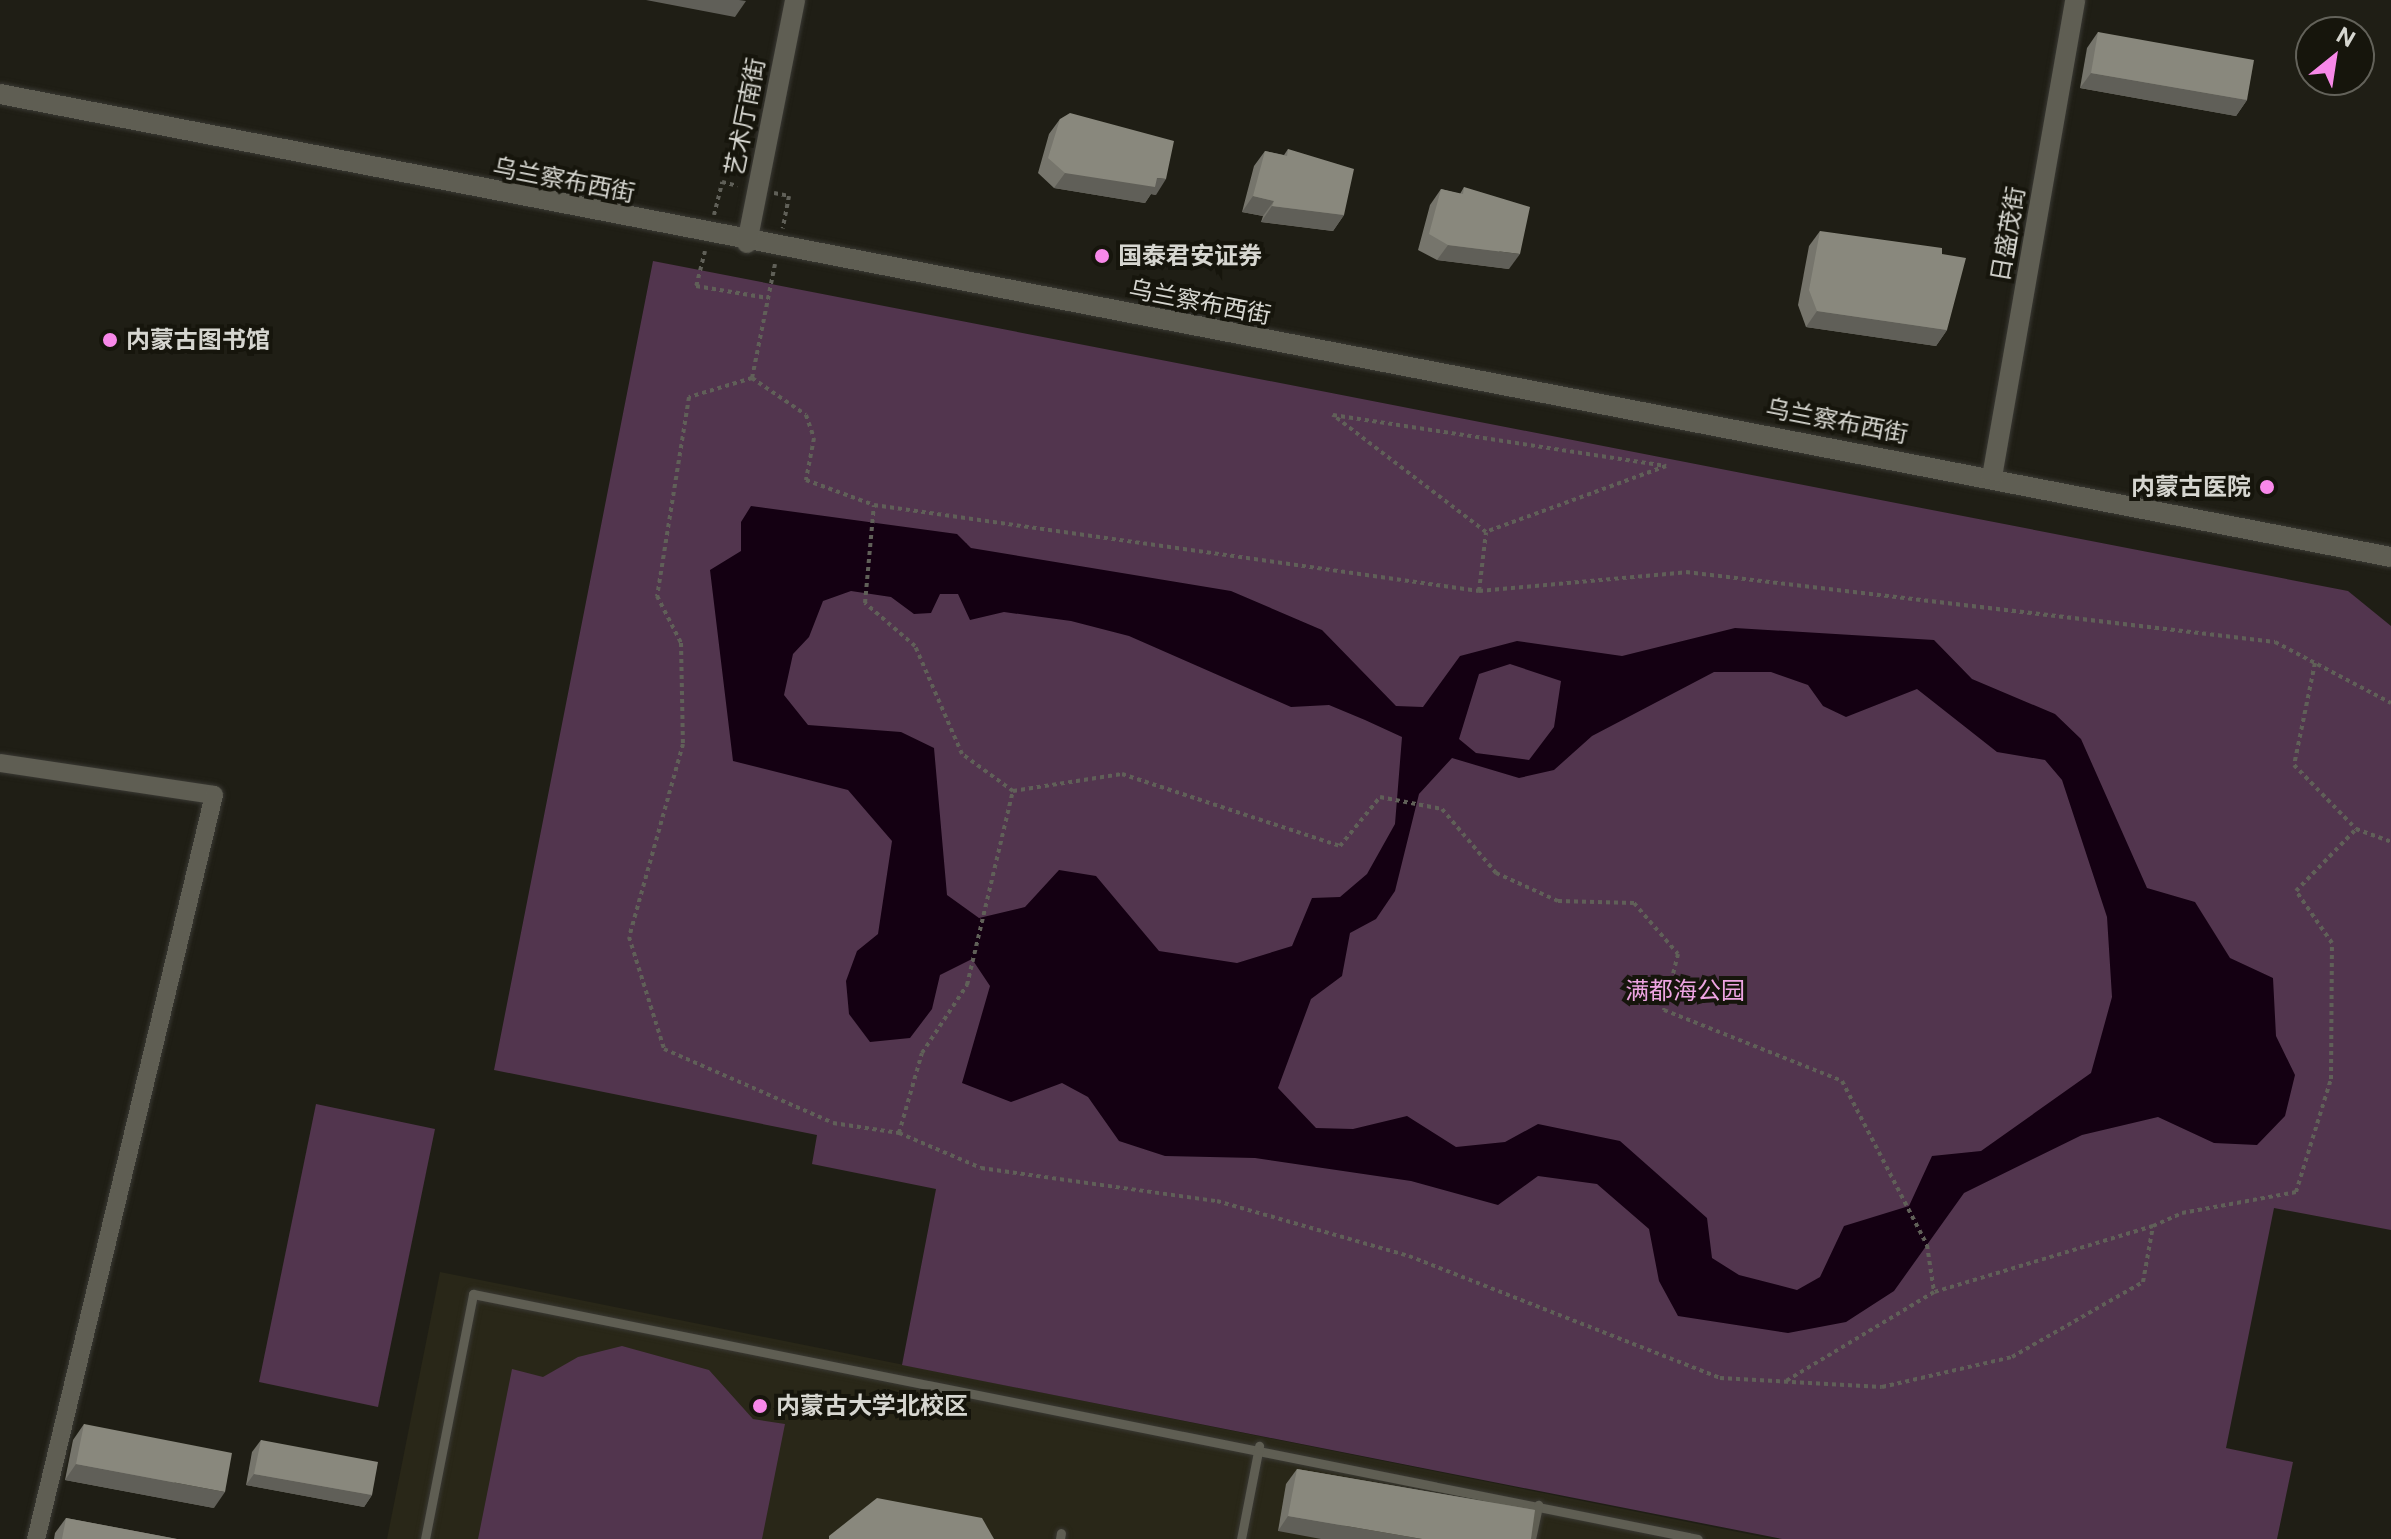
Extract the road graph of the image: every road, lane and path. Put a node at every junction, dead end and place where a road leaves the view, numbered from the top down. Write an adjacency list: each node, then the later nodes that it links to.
1 (795, 0): 4 (street, 艺术厅南街)
2 (2075, 0): 7 (street, 日盛茂街)
3 (0, 94): 4 (street, 乌兰察布西街)
4 (747, 243): 7 (street, 乌兰察布西街)
5 (768, 298): 6 (path)
6 (752, 378): 8 (path); 18 (path)
7 (1992, 477): 10 (street, 乌兰察布西街)
8 (874, 505): 11 (path); 15 (path)
9 (1486, 532): 9 (path); 11 (path)
10 (2391, 557)
11 (1479, 591): 12 (path)
12 (2315, 663): 13 (path); 16 (path)
13 (2391, 703)
14 (0, 763): 24 (street)
15 (1013, 791): 18 (path); 20 (path)
16 (2356, 829): 17 (path); 19 (path)
17 (2391, 842)
18 (899, 1133): 21 (path)
19 (2153, 1226): 20 (path); 21 (path)
20 (1934, 1292): 21 (path)
21 (1784, 1382)
22 (1259, 1446): 23 (lane); 25 (lane); 26 (lane)
23 (1538, 1505): 27 (lane); 28 (lane)
24 (36, 1539)
25 (425, 1539)
26 (1241, 1539)
27 (1531, 1539)
28 (1698, 1539)

